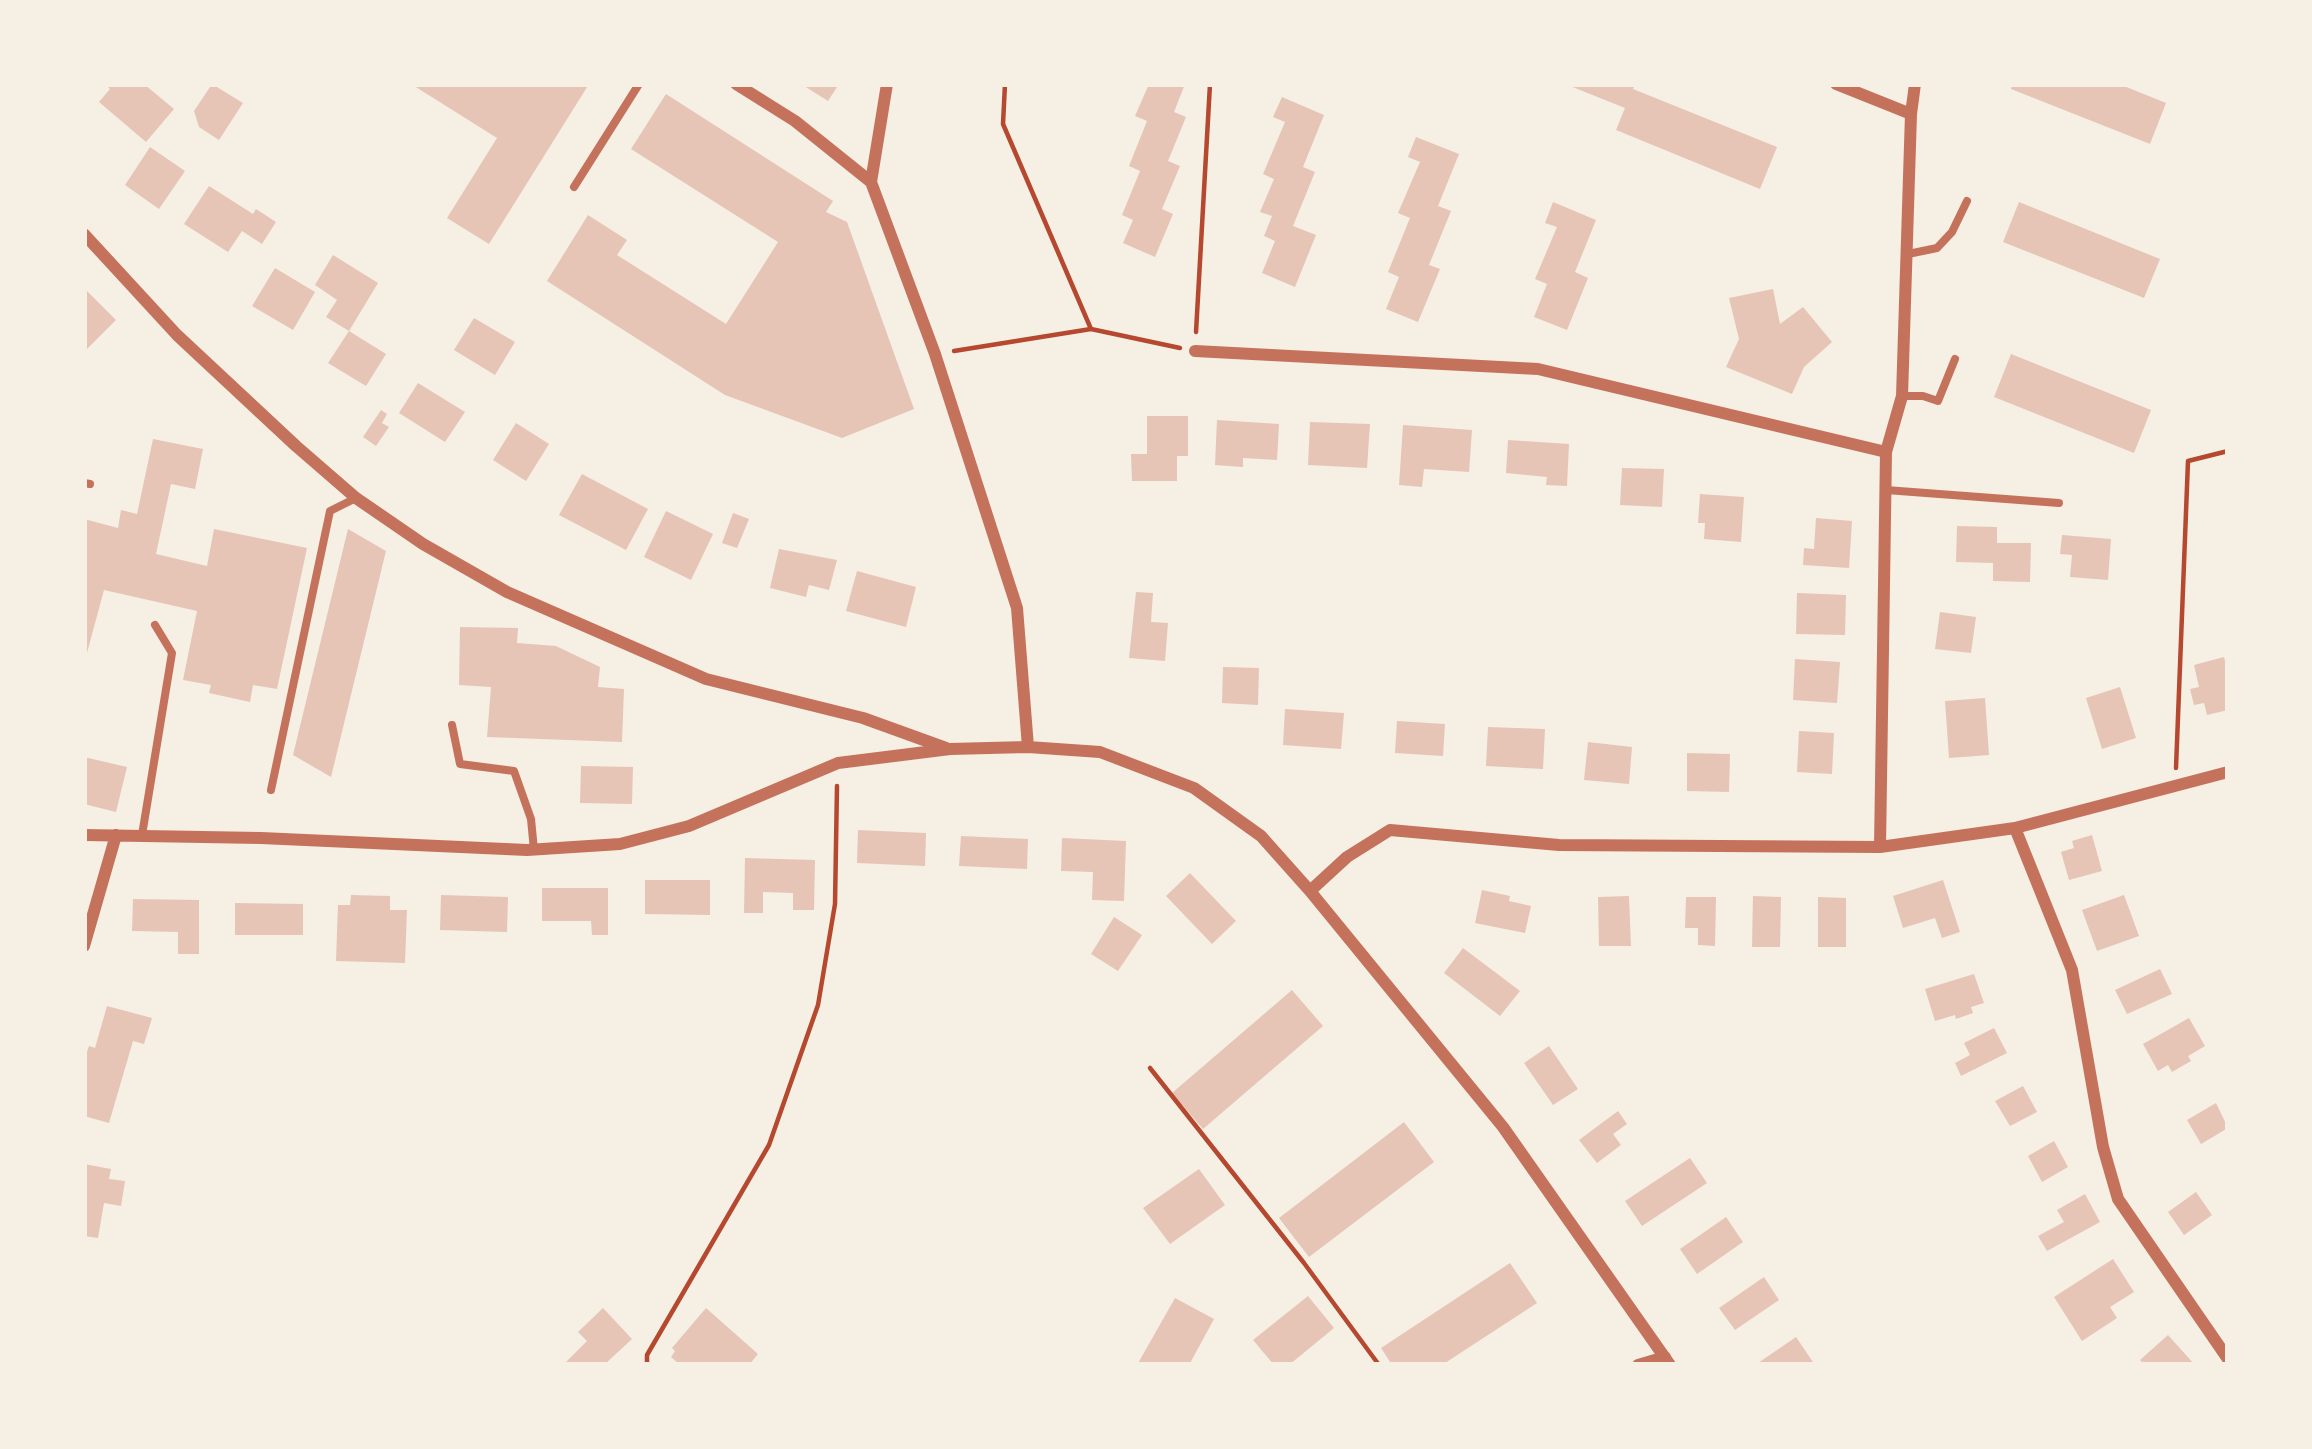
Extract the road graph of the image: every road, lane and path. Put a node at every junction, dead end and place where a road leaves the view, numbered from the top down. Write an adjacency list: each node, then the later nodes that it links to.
1 (638, 84): 10 (lane)
2 (736, 84): 9 (street)
3 (887, 84): 9 (street)
4 (1004, 84): 14 (path)
5 (1210, 84): 15 (path)
6 (1836, 84): 8 (street)
7 (1915, 84): 8 (street)
8 (1911, 114): 13 (street)
9 (872, 182): 16 (street)
10 (574, 188)
11 (1967, 202): 13 (lane)
12 (84, 234): 22 (street)
13 (1906, 254): 18 (street)
14 (1091, 329): 15 (path); 16 (path)
15 (1195, 352): 19 (street)
16 (935, 354): 26 (street)
17 (1955, 359): 18 (lane)
18 (1902, 396): 19 (street)
19 (1886, 452): 21 (street)
20 (2228, 452): 30 (path)
21 (1886, 490): 23 (lane); 36 (street)
22 (356, 498): 27 (street); 31 (lane)
23 (2059, 503)
24 (155, 625): 35 (lane)
25 (452, 724): 37 (lane)
26 (1028, 746): 27 (street); 38 (street)
27 (950, 749): 28 (street)
28 (838, 763): 37 (street); 43 (path)
29 (2228, 772): 30 (street)
30 (2175, 785): 32 (street)
31 (271, 790)
32 (2015, 828): 36 (street); 41 (street)
33 (84, 835): 34 (street)
34 (116, 835): 35 (street); 39 (street)
35 (142, 836): 37 (street)
36 (1880, 847): 38 (street)
37 (534, 850)
38 (1310, 891): 42 (street)
39 (84, 946)
40 (1150, 1068): 44 (path)
41 (2228, 1359)
42 (1667, 1361): 45 (street)
43 (646, 1365)
44 (1378, 1365)
45 (1638, 1365)

